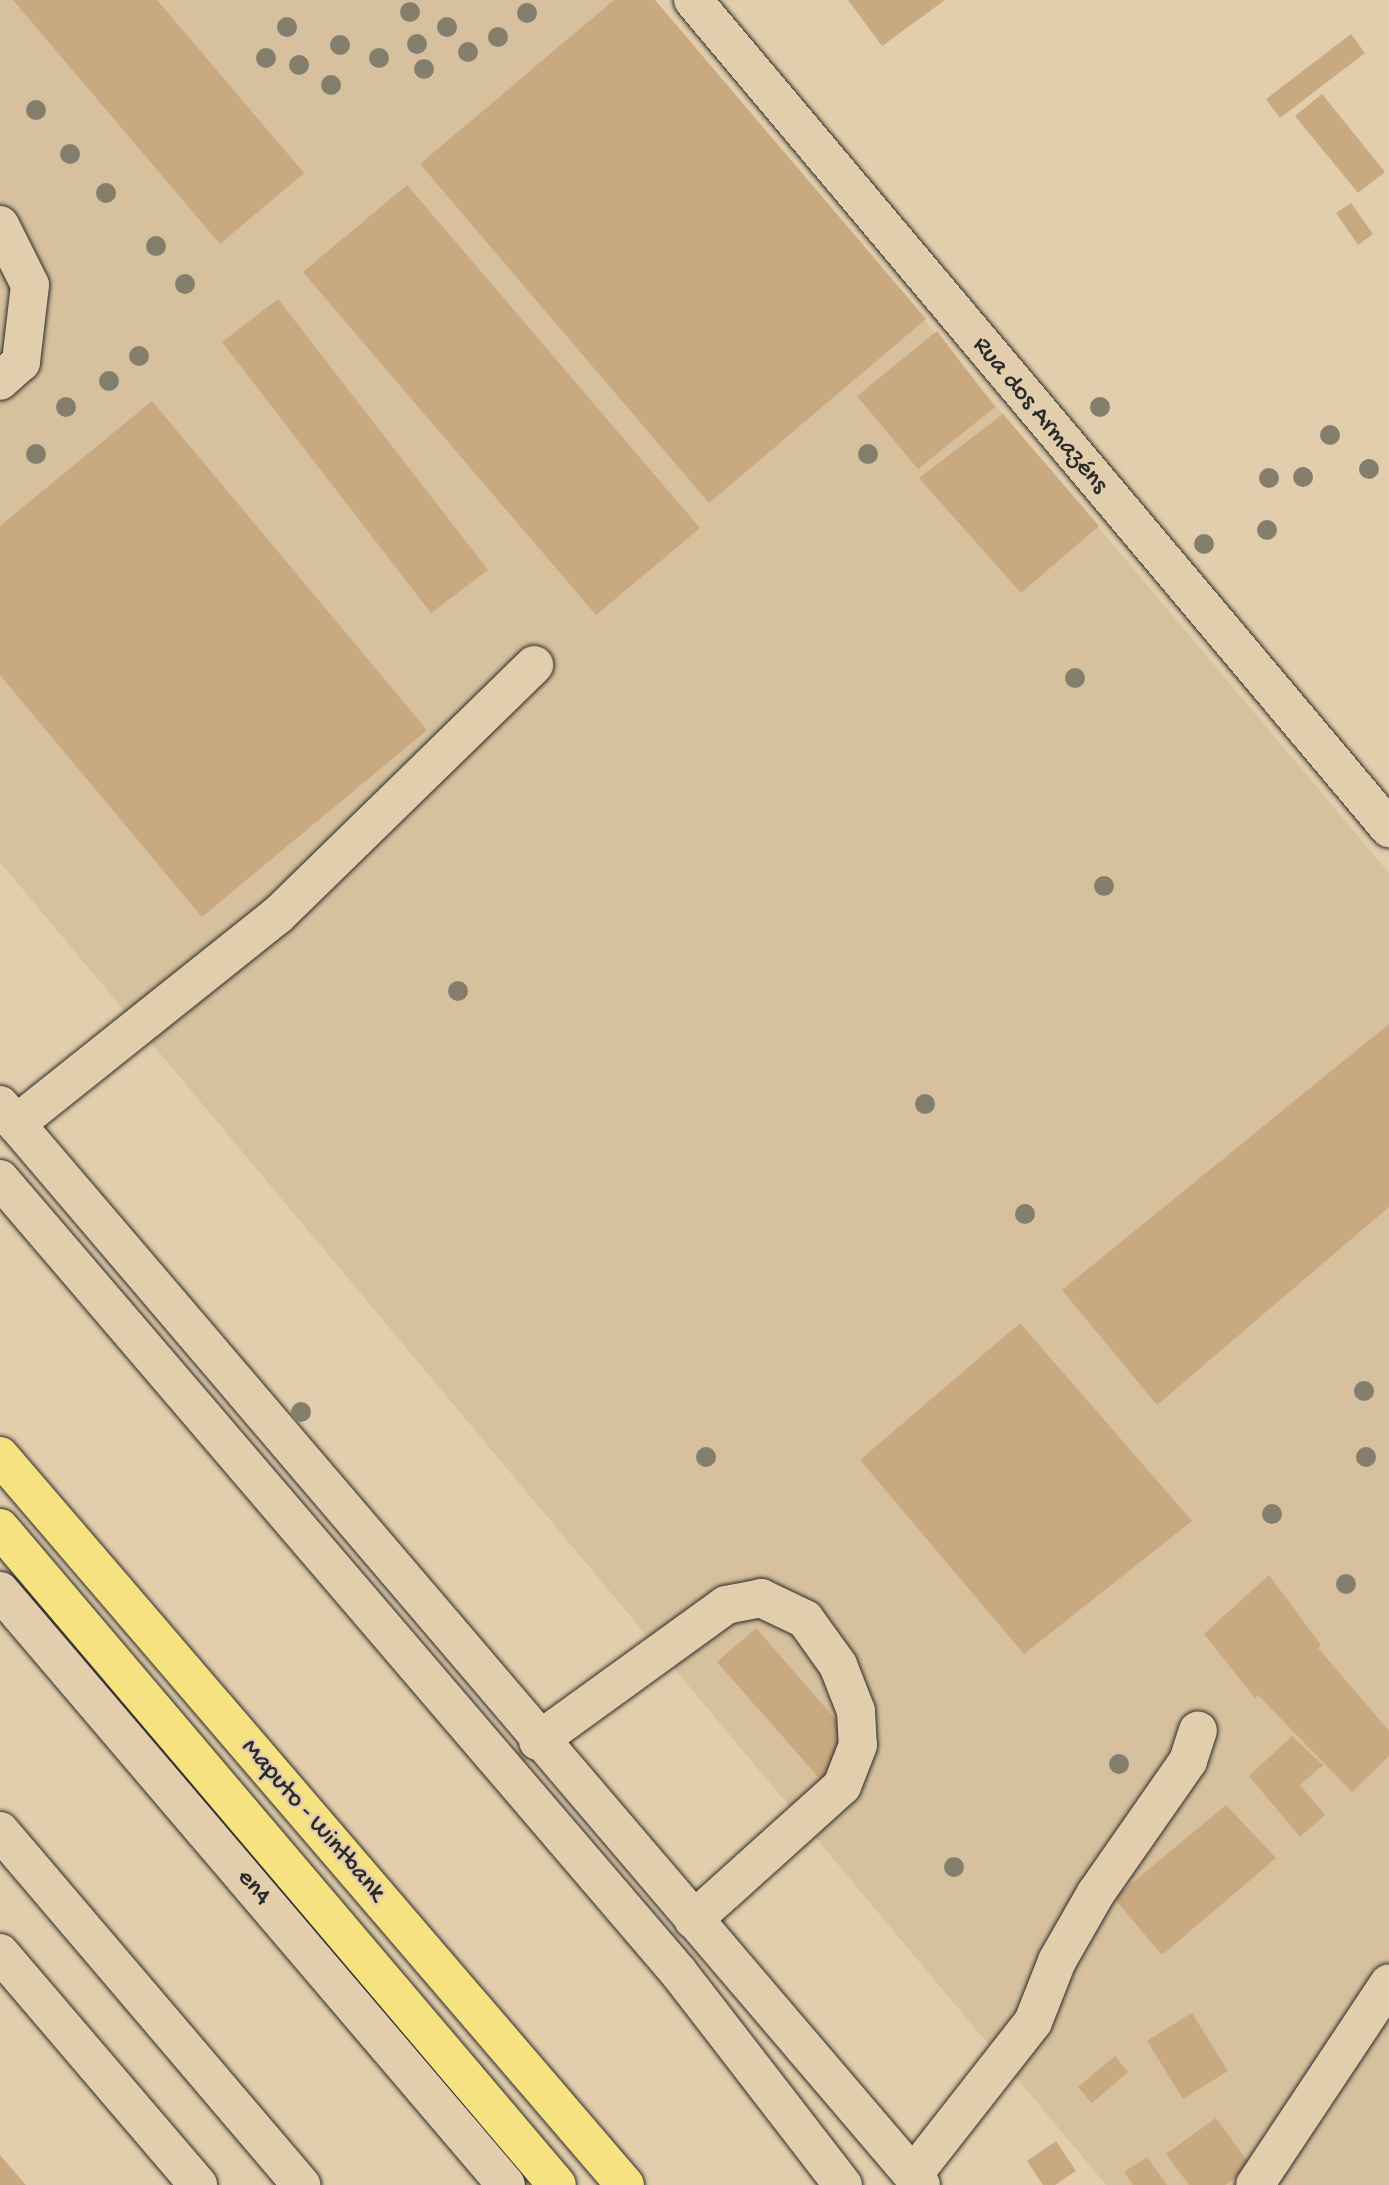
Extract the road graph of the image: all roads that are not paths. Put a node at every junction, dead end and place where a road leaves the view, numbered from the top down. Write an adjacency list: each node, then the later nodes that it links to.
1 (693, 0): 5 (street, Rua dos Armazéns)
2 (0, 225): 3 (street)
3 (0, 382)
4 (534, 665): 6 (street)
5 (1389, 828)
6 (8, 1114): 12 (street)
7 (0, 1179): 23 (street)
8 (0, 1456): 22 (highway, Maputo - Wintbank)
9 (0, 1528): 21 (highway, Maputo - Wintbank)
10 (0, 1591): 20 (street, en4)
11 (1198, 1731): 17 (street)
12 (538, 1741): 14 (street); 14 (street)
13 (0, 1831): 19 (street)
14 (693, 1920): 17 (street)
15 (0, 1953): 18 (street)
16 (1389, 1983): 24 (street)
17 (917, 2180)
18 (198, 2185)
19 (301, 2185)
20 (506, 2185)
21 (557, 2185)
22 (625, 2185)
23 (843, 2185)
24 (1255, 2185)

